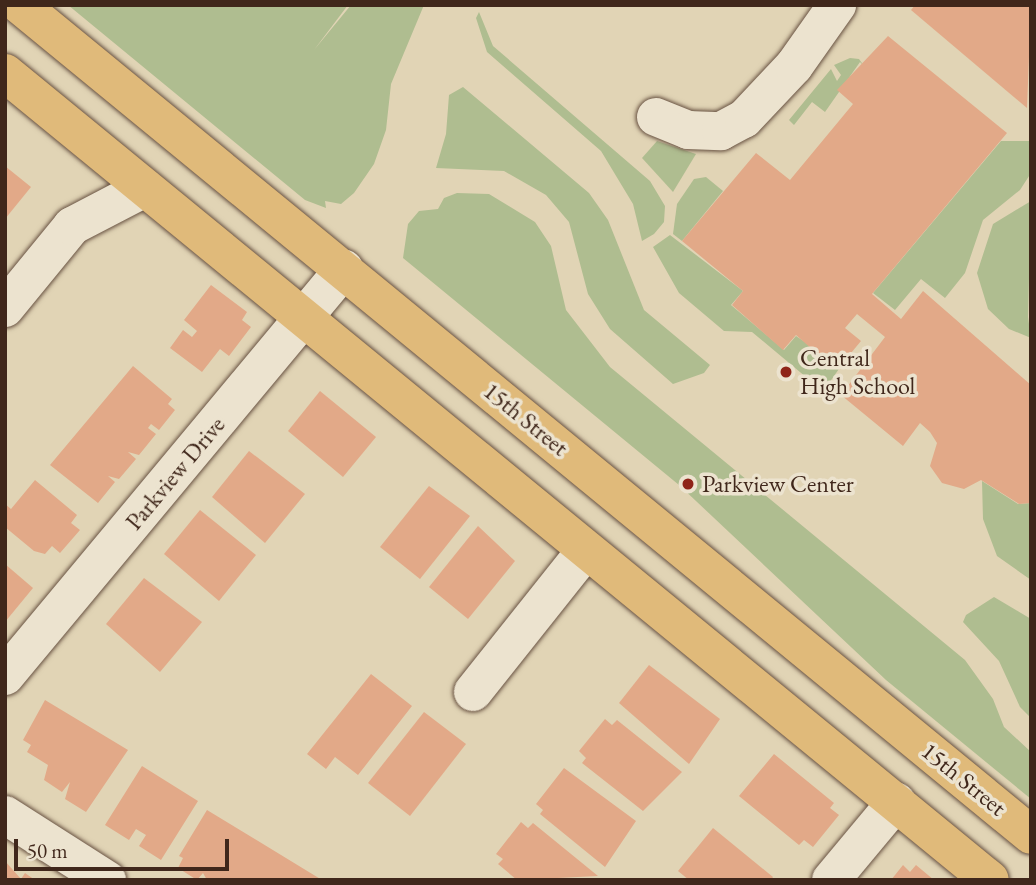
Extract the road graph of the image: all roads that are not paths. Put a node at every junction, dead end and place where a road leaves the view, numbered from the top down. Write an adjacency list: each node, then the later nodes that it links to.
1 (20, 5): 6 (main road, 15th Street)
2 (837, 5): 4 (street)
3 (5, 73): 5 (main road)
4 (656, 117)
5 (145, 188): 7 (street); 8 (main road)
6 (344, 269): 8 (street, Parkview Drive); 14 (main road, 15th Street)
7 (5, 308)
8 (305, 317): 9 (main road); 10 (street, Parkview Drive)
9 (586, 550): 11 (street); 12 (main road)
10 (5, 677)
11 (473, 692)
12 (896, 802): 16 (street); 17 (main road)
13 (5, 815): 15 (street)
14 (1031, 835)
15 (107, 880)
16 (831, 880)
17 (990, 880)

